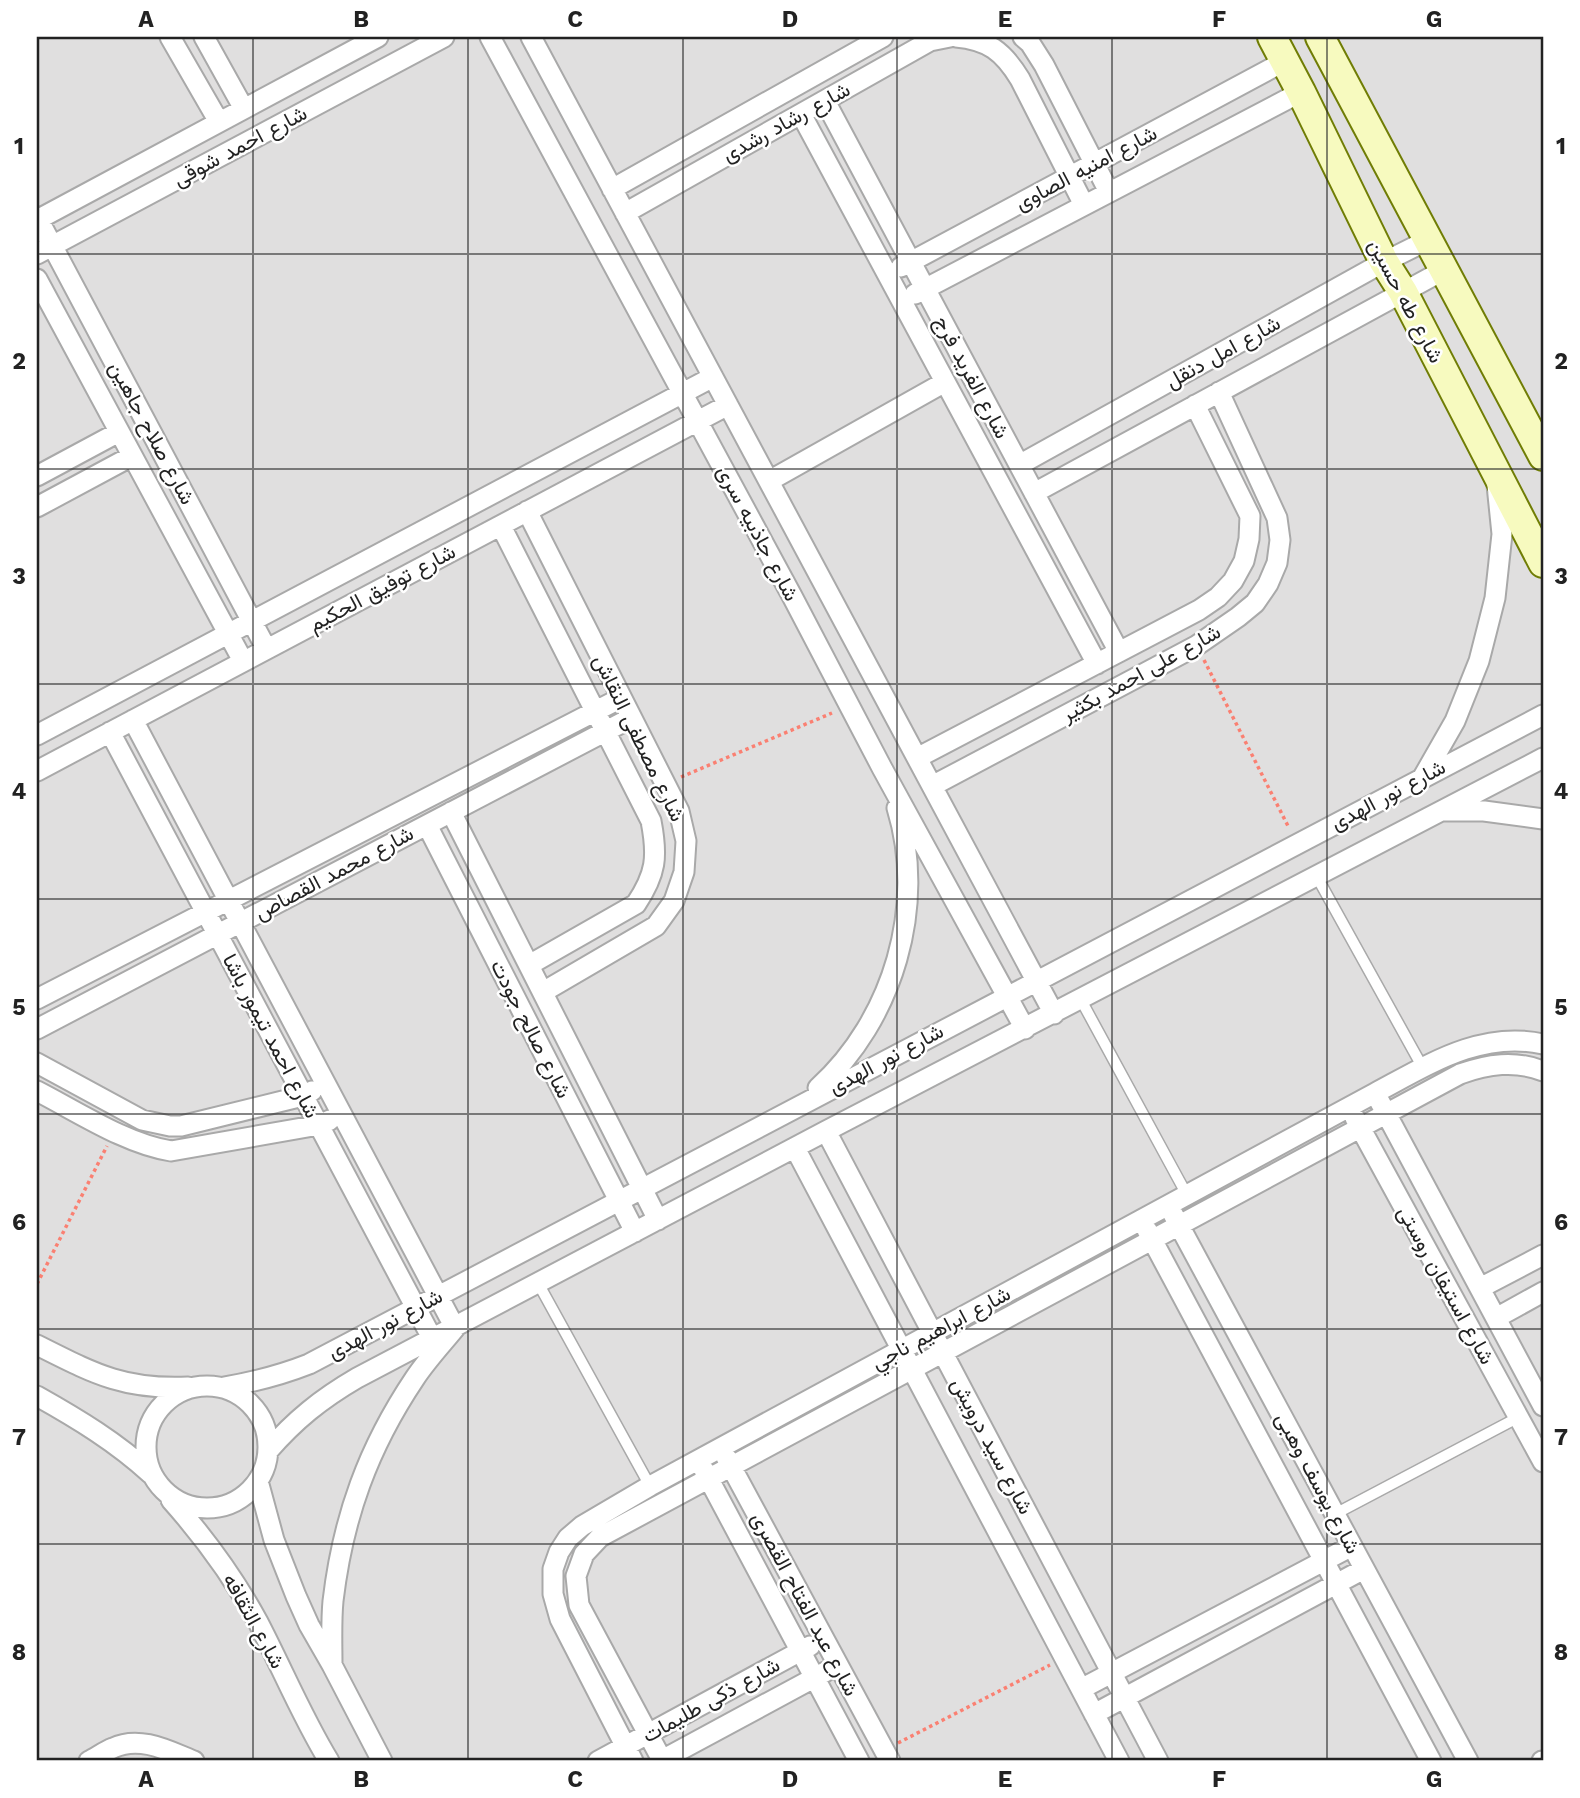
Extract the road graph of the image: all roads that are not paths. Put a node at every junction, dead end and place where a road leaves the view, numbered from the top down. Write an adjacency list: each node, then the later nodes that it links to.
1 (170, 37): 18 (street)
2 (204, 37): 16 (street)
3 (378, 37): 16 (street, شارع احمد شوقى)
4 (444, 37): 27 (street, شارع احمد شوقى)
5 (490, 37): 39 (street, شارع جاذبيه سرى)
6 (531, 37): 21 (street, شارع جاذبيه سرى)
7 (883, 37): 13 (street); 21 (street, شارع رشاد رشدى)
8 (950, 37): 13 (street, شارع رشاد رشدى)
9 (956, 37): 20 (street)
10 (1023, 37): 19 (street)
11 (1320, 37): 26 (street)
12 (1279, 49): 14 (street, شارع طه حسين); 19 (street, شارع امنيه الصاوى)
13 (896, 61): 15 (street, شارع رشاد رشدى)
14 (1301, 92): 22 (street, شارع امنيه الصاوى); 29 (street, شارع طه حسين)
15 (825, 101): 17 (street, شارع رشاد رشدى); 28 (street, شارع الفريد فرج)
16 (244, 109): 18 (street, شارع احمد شوقى)
17 (801, 114): 24 (street, شارع رشاد رشدى); 31 (street, شارع الفريد فرج)
18 (219, 122): 25 (street, شارع احمد شوقى)
19 (1094, 164): 20 (street, شارع امنيه الصاوى); 22 (street)
20 (1070, 177): 23 (street); 28 (street, شارع امنيه الصاوى)
21 (612, 189): 24 (street, شارع جاذبيه سرى)
22 (1108, 192): 23 (street, شارع امنيه الصاوى)
23 (1084, 205): 33 (street, شارع امنيه الصاوى)
24 (625, 213): 36 (street, شارع جاذبيه سرى)
25 (37, 219): 27 (street, شارع صلاح جاهين)
26 (1428, 240): 29 (street, شارع امل دنقل); 30 (street)
27 (45, 250): 59 (street, شارع صلاح جاهين)
28 (911, 262): 31 (street, شارع امنيه الصاوى); 33 (street, شارع الفريد فرج)
29 (1384, 262): 34 (street, شارع طه حسين); 46 (street, شارع امل دنقل)
30 (1444, 270): 34 (street, شارع امل دنقل); 45 (street)
31 (888, 274): 35 (street, شارع الفريد فرج)
32 (37, 279): 43 (street, شارع صلاح جاهين)
33 (925, 288): 35 (street, شارع امنيه الصاوى); 46 (street, شارع الفريد فرج)
34 (1403, 292): 38 (street, شارع امل دنقل); 47 (street, شارع طه حسين)
35 (902, 301): 37 (street, شارع الفريد فرج)
36 (713, 377): 39 (street, شارع توفيق الحكيم); 40 (street, شارع جاذبيه سرى)
37 (945, 382): 49 (street); 64 (street, شارع الفريد فرج)
38 (1219, 392): 41 (street, شارع امل دنقل); 58 (street, شارع على احمد بكثير)
39 (682, 393): 42 (street, شارع جاذبيه سرى); 59 (street, شارع توفيق الحكيم)
40 (728, 405): 42 (street, شارع توفيق الحكيم); 49 (street, شارع جاذبيه سرى)
41 (1195, 405): 50 (street, شارع امل دنقل); 56 (street, شارع على احمد بكثير)
42 (698, 421): 52 (street, شارع توفيق الحكيم); 57 (street, شارع جاذبيه سرى)
43 (119, 432): 44 (street, شارع صلاح جاهين); 48 (street)
44 (132, 456): 51 (street); 60 (street, شارع صلاح جاهين)
45 (1543, 456)
46 (1019, 465): 50 (street, شارع الفريد فرج)
47 (1496, 474): 54 (street, شارع طه حسين); 77 (street)
48 (37, 476)
49 (769, 481): 55 (street, شارع جاذبيه سرى)
50 (1034, 494): 62 (street, شارع الفريد فرج)
51 (37, 507)
52 (527, 512): 53 (street, شارع توفيق الحكيم); 65 (street, شارع مصطفى النقاش)
53 (500, 526): 61 (street, شارع توفيق الحكيم); 66 (street, شارع مصطفى النقاش)
54 (1543, 563)
55 (822, 581): 57 (street); 73 (street, شارع جاذبيه سرى)
56 (1233, 581): 58 (street); 62 (street, شارع على احمد بكثير)
57 (792, 596): 75 (street, شارع جاذبيه سرى)
58 (1255, 603): 78 (street, شارع على احمد بكثير)
59 (252, 621): 60 (street, شارع توفيق الحكيم); 61 (street, شارع صلاح جاهين)
60 (228, 634): 63 (street, شارع صلاح جاهين); 72 (street, شارع توفيق الحكيم)
61 (266, 649): 63 (street, شارع توفيق الحكيم)
62 (1119, 652): 64 (street, شارع على احمد بكثير)
63 (243, 661): 69 (street, شارع توفيق الحكيم)
64 (1097, 664): 73 (street, شارع على احمد بكثير)
65 (621, 698): 66 (street, شارع محمد القصاص); 68 (street, شارع مصطفى النقاش)
66 (595, 712): 70 (street, شارع مصطفى النقاش); 85 (street, شارع محمد القصاص)
67 (1543, 715): 77 (street, شارع نور الهدى)
68 (631, 718): 70 (street, شارع محمد القصاص); 86 (street, شارع مصطفى النقاش)
69 (133, 720): 71 (street, شارع توفيق الحكيم); 85 (street, شارع احمد تيمور باشا)
70 (605, 731): 80 (street, شارع محمد القصاص); 84 (street, شارع مصطفى النقاش)
71 (110, 732): 76 (street, شارع توفيق الحكيم); 87 (street, شارع احمد تيمور باشا)
72 (37, 735)
73 (917, 758): 78 (street, شارع جاذبيه سرى)
74 (1543, 758): 79 (street, شارع نور الهدى)
75 (882, 768): 92 (street, شارع جاذبيه سرى); 108 (street)
76 (37, 771)
77 (1423, 777): 91 (street, شارع نور الهدى)
78 (932, 786): 91 (street, شارع جاذبيه سرى)
79 (1443, 811): 81 (street); 83 (street, شارع نور الهدى)
80 (451, 812): 82 (street, شارع محمد القصاص); 90 (street, شارع صالح جودت)
81 (1543, 818)
82 (427, 825): 88 (street, شارع محمد القصاص); 97 (street, شارع صالح جودت)
83 (1317, 877): 95 (street, شارع نور الهدى); 102 (lane)
84 (647, 888): 86 (street); 90 (street)
85 (229, 900): 87 (street, شارع محمد القصاص); 88 (street, شارع احمد تيمور باشا)
86 (674, 901): 94 (street, شارع مصطفى النقاش)
87 (205, 912): 89 (street, شارع احمد تيمور باشا); 93 (street, شارع محمد القصاص)
88 (240, 923): 89 (street, شارع محمد القصاص); 104 (street, شارع احمد تيمور باشا)
89 (218, 935): 98 (street, شارع محمد القصاص); 107 (street, شارع احمد تيمور باشا)
90 (529, 965): 94 (street, شارع صالح جودت)
91 (1036, 981): 92 (street, شارع نور الهدى); 96 (street, شارع جاذبيه سرى)
92 (1007, 996): 99 (street, شارع جاذبيه سرى); 108 (street, شارع نور الهدى)
93 (37, 999)
94 (546, 999): 97 (street, شارع مصطفى النقاش); 116 (street, شارع صالح جودت)
95 (1081, 1000): 96 (street, شارع نور الهدى); 117 (lane)
96 (1054, 1014): 99 (street, شارع نور الهدى)
97 (525, 1018): 118 (street, شارع صالح جودت)
98 (37, 1029)
99 (1025, 1029): 114 (street, شارع نور الهدى)
100 (1543, 1044): 102 (street, شارع ابراهيم ناجي)
101 (37, 1063): 107 (street)
102 (1423, 1068): 106 (street, شارع ابراهيم ناجي)
103 (1543, 1071): 110 (street, شارع ابراهيم ناجي)
104 (325, 1083): 107 (street); 111 (street, شارع احمد تيمور باشا)
105 (37, 1091): 112 (street)
106 (1375, 1093): 109 (street, شارع ابراهيم ناجي); 110 (street, شارع استيفان روستى)
107 (303, 1096): 112 (street, شارع احمد تيمور باشا)
108 (798, 1105): 116 (street, شارع نور الهدى)
109 (1349, 1108): 113 (street, شارع استيفان روستى); 117 (street, شارع ابراهيم ناجي)
110 (1386, 1113): 113 (street, شارع ابراهيم ناجي); 127 (street, شارع استيفان روستى)
111 (341, 1114): 112 (street); 129 (street, شارع احمد تيمور باشا)
112 (319, 1125): 130 (street, شارع احمد تيمور باشا)
113 (1360, 1127): 122 (street, شارع ابراهيم ناجي); 143 (street, شارع استيفان روستى)
114 (826, 1131): 115 (street, شارع نور الهدى); 133 (street, شارع سيد درويش)
115 (795, 1148): 120 (street, شارع نور الهدى); 136 (street, شارع سيد درويش)
116 (643, 1188): 118 (street, شارع نور الهدى); 120 (street, شارع صالح جودت)
117 (1187, 1195): 119 (street, شارع ابراهيم ناجي)
118 (619, 1201): 123 (street, شارع صالح جودت); 129 (street, شارع نور الهدى)
119 (1168, 1205): 121 (street, شارع ابراهيم ناجي); 122 (street, شارع يوسف وهبى)
120 (659, 1220): 123 (street, شارع نور الهدى)
121 (1142, 1220): 124 (street, شارع يوسف وهبى); 133 (street, شارع ابراهيم ناجي)
122 (1179, 1225): 124 (street, شارع ابراهيم ناجي); 154 (street, شارع يوسف وهبى)
123 (635, 1232): 126 (street, شارع نور الهدى)
124 (1152, 1239): 137 (street, شارع ابراهيم ناجي); 156 (street, شارع يوسف وهبى)
125 (1543, 1255): 127 (street)
126 (538, 1283): 132 (street, شارع نور الهدى); 152 (lane)
127 (1479, 1287): 131 (street, شارع استيفان روستى)
128 (1543, 1292): 131 (street)
129 (438, 1296): 130 (street, شارع نور الهدى); 132 (street, شارع احمد تيمور باشا)
130 (416, 1307): 134 (street, شارع احمد تيمور باشا); 140 (street, شارع نور الهدى)
131 (1496, 1318): 142 (street, شارع استيفان روستى)
132 (455, 1328): 134 (street, شارع نور الهدى); 163 (street)
133 (932, 1333): 136 (street, شارع ابراهيم ناجي); 137 (street, شارع سيد درويش)
134 (432, 1340): 145 (street, شارع نور الهدى)
135 (37, 1345): 139 (street)
136 (901, 1350): 138 (street, شارع سيد درويش); 144 (street, شارع ابراهيم ناجي)
137 (942, 1353): 138 (street, شارع ابراهيم ناجي); 165 (street, شارع سيد درويش)
138 (912, 1369): 148 (street, شارع ابراهيم ناجي); 167 (street, شارع سيد درويش)
139 (193, 1387): 140 (street); 149 (street)
140 (224, 1387): 145 (street)
141 (37, 1396): 149 (street)
142 (1543, 1406)
143 (1519, 1417): 147 (street, شارع استيفان روستى); 154 (lane)
144 (720, 1447): 146 (street, شارع ابراهيم ناجي); 148 (street, شارع عبد الفتاح القصرى)
145 (268, 1451): 151 (street)
146 (698, 1460): 150 (street, شارع عبد الفتاح القصرى); 152 (street, شارع ابراهيم ناجي)
147 (1543, 1462)
148 (731, 1466): 150 (street, شارع ابراهيم ناجي); 161 (street, شارع عبد الفتاح القصرى)
149 (151, 1474): 153 (street)
150 (709, 1479): 159 (street, شارع ابراهيم ناجي); 162 (street, شارع عبد الفتاح القصرى)
151 (258, 1481): 153 (street); 163 (street)
152 (650, 1486): 157 (street, شارع ابراهيم ناجي)
153 (164, 1491): 171 (street, شارع الثقافه)
154 (1335, 1514): 155 (street, شارع يوسف وهبى)
155 (1352, 1546): 156 (street); 158 (street, شارع يوسف وهبى)
156 (1324, 1560): 160 (street, شارع يوسف وهبى); 165 (street)
157 (553, 1569): 159 (street); 172 (street)
158 (1364, 1569): 160 (street); 185 (street, شارع يوسف وهبى)
159 (576, 1576): 170 (street)
160 (1337, 1584): 168 (street); 184 (street, شارع يوسف وهبى)
161 (824, 1639): 162 (street, شارع ذكى طليمات); 164 (street, شارع عبد الفتاح القصرى)
162 (800, 1652): 166 (street, شارع عبد الفتاح القصرى); 170 (street, شارع ذكى طليمات)
163 (332, 1665): 178 (street)
164 (838, 1665): 166 (street, شارع ذكى طليمات); 173 (street, شارع عبد الفتاح القصرى)
165 (1111, 1673): 167 (street); 168 (street, شارع سيد درويش)
166 (814, 1678): 180 (street, شارع ذكى طليمات); 181 (street, شارع عبد الفتاح القصرى)
167 (1081, 1689): 169 (street, شارع سيد درويش)
168 (1124, 1698): 169 (street); 183 (street, شارع سيد درويش)
169 (1094, 1714): 182 (street, شارع سيد درويش)
170 (648, 1735): 172 (street, شارع ذكى طليمات); 180 (street)
171 (317, 1741): 176 (street); 177 (street, شارع الثقافه)
172 (630, 1754): 179 (street, شارع ذكى طليمات)
173 (887, 1756)
174 (89, 1761): 175 (street)
175 (194, 1761)
176 (312, 1761)
177 (328, 1761)
178 (382, 1761)
179 (598, 1761)
180 (661, 1761)
181 (859, 1761)
182 (1119, 1761)
183 (1158, 1761)
184 (1431, 1761)
185 (1468, 1761)

